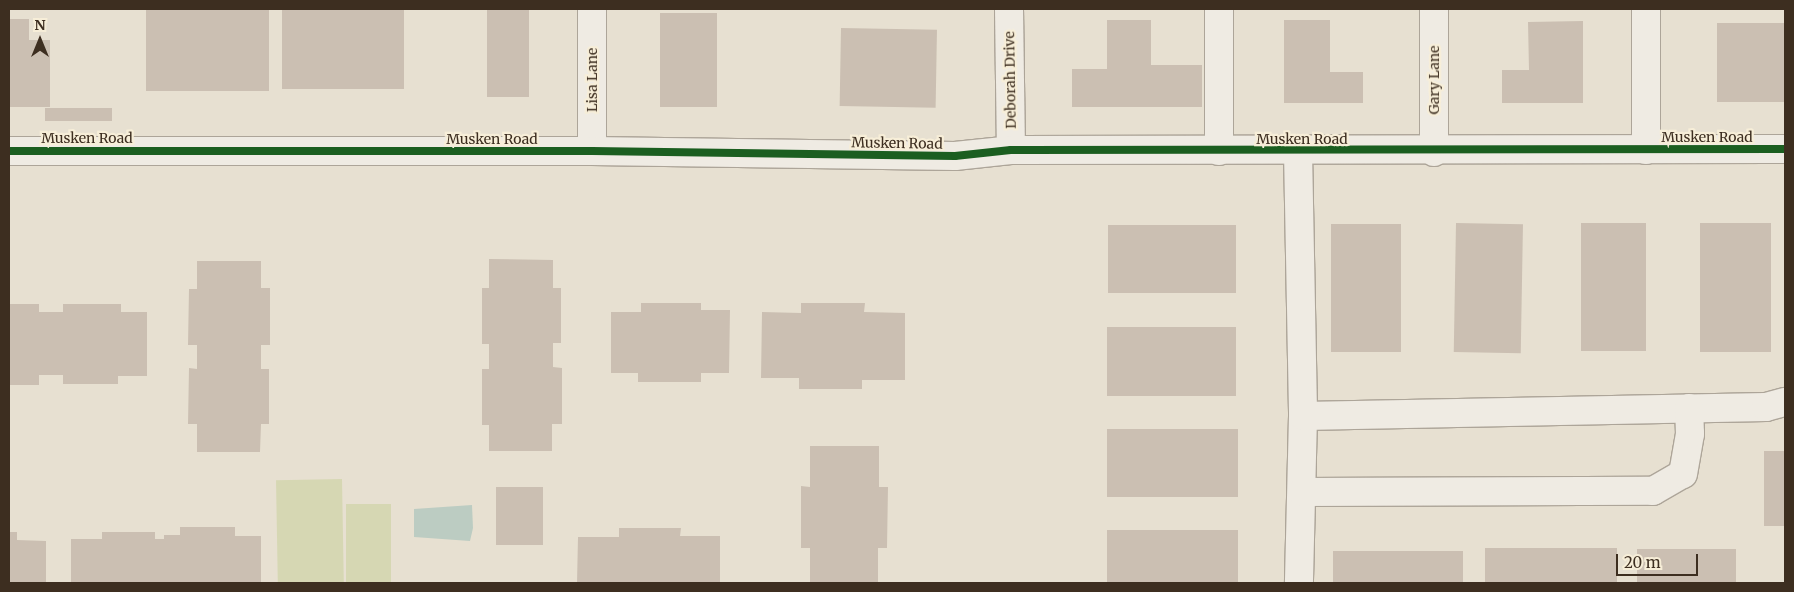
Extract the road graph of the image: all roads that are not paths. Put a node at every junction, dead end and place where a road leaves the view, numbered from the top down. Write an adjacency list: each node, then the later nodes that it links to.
1 (592, 9): 10 (street, Lisa Lane)
2 (1009, 9): 8 (street, Deborah Drive)
3 (1219, 9): 11 (street)
4 (1434, 9): 13 (street, Gary Lane)
5 (1646, 9): 9 (street)
6 (1785, 149): 9 (street, Musken Road)
7 (9, 150): 10 (street, Musken Road)
8 (1011, 150): 10 (street, Musken Road); 11 (street, Musken Road)
9 (1646, 150): 13 (street, Musken Road)
10 (592, 151)
11 (1218, 151): 12 (street, Musken Road)
12 (1298, 151): 13 (street, Musken Road); 16 (street)
13 (1434, 152)
14 (1785, 402): 15 (street)
15 (1689, 408): 16 (street); 17 (street)
16 (1303, 416): 17 (street)
17 (1302, 492): 18 (street)
18 (1299, 583)

